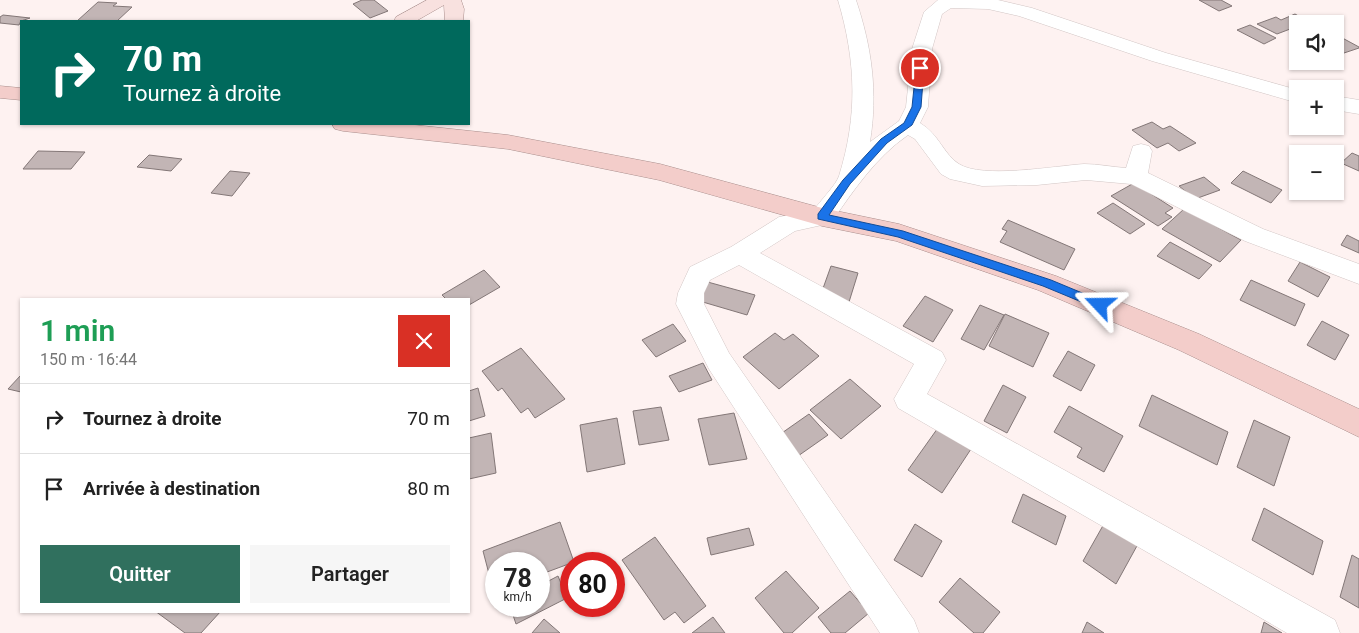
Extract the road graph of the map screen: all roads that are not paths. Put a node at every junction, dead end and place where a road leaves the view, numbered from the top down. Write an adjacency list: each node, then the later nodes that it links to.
1 (440, 0): 4 (main road)
2 (452, 0): 5 (main road)
3 (847, 0): 14 (street)
4 (405, 20)
5 (454, 20)
6 (0, 92): 7 (highway)
7 (20, 94)
8 (1289, 94): 10 (street)
9 (362, 125): 11 (highway)
10 (908, 125): 13 (street); 14 (street)
11 (417, 128): 15 (highway)
12 (1141, 152): 13 (street)
13 (1136, 177): 17 (street)
14 (847, 182): 15 (street)
15 (822, 217): 16 (street); 18 (highway)
16 (740, 254): 19 (street); 21 (street)
17 (1359, 274)
18 (1359, 424)
19 (892, 621): 20 (street)
20 (919, 633)
21 (1322, 633)

